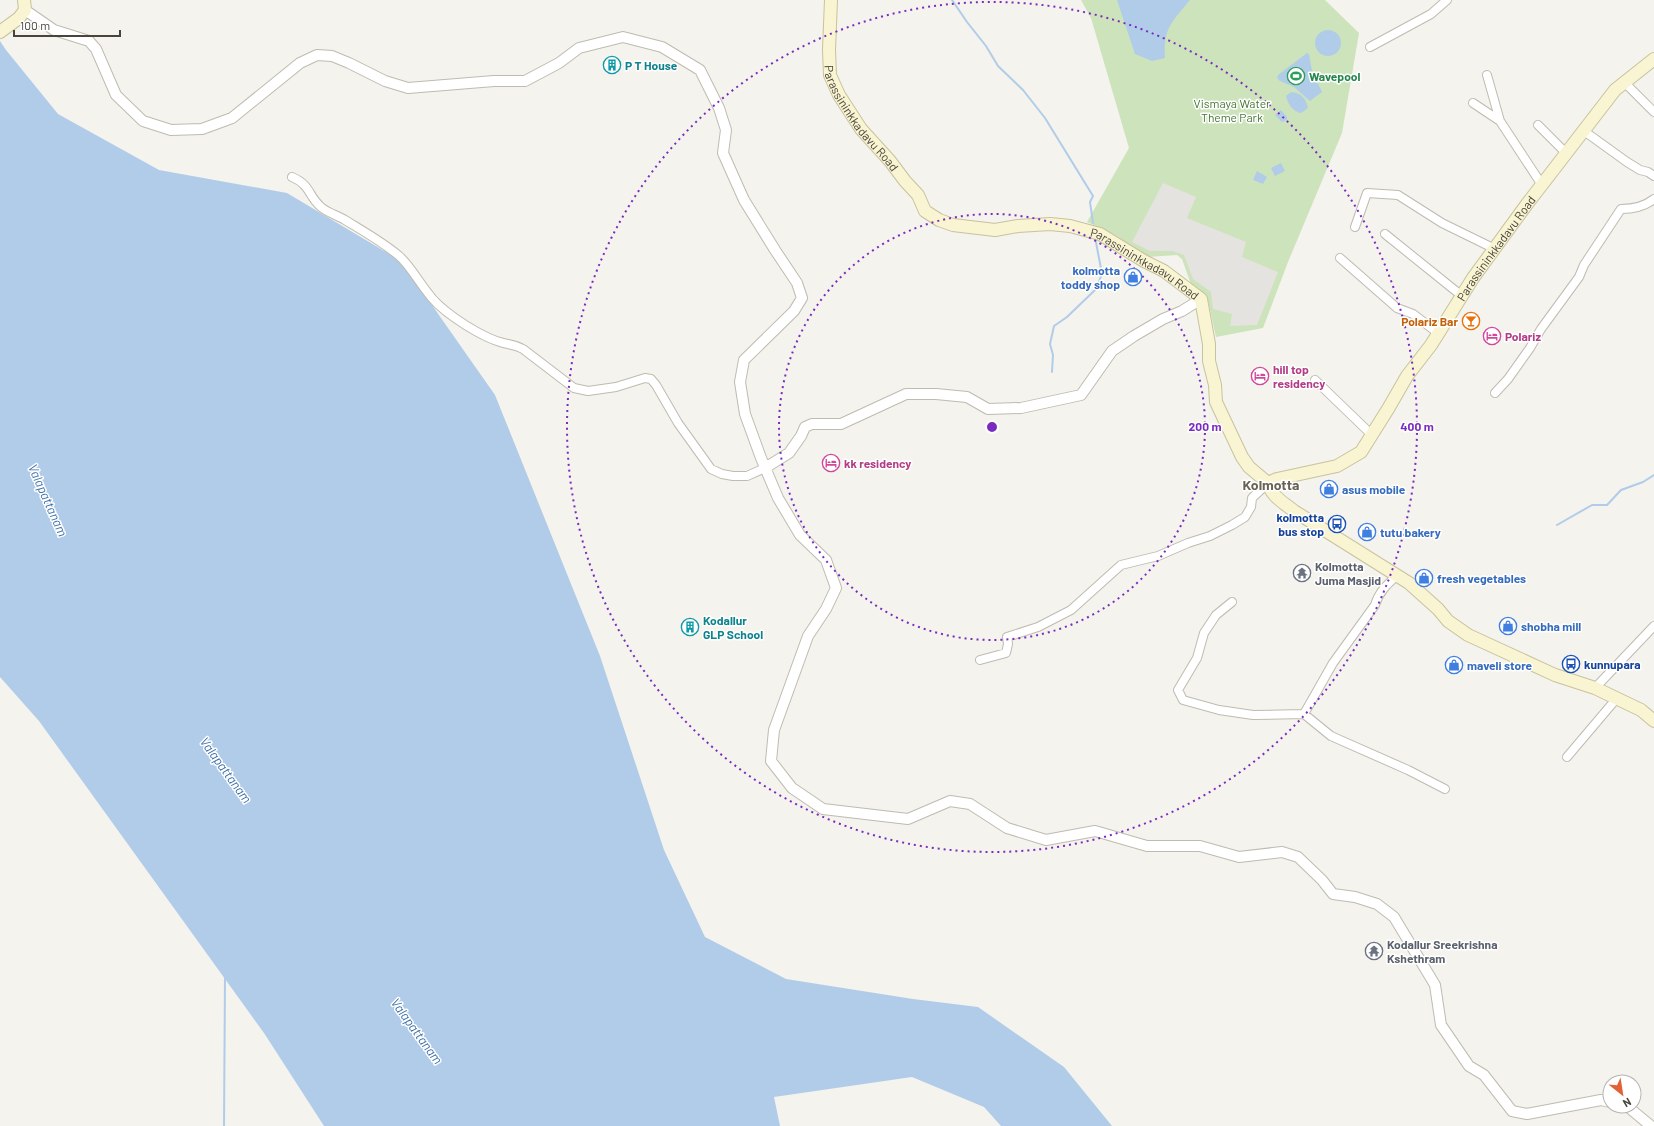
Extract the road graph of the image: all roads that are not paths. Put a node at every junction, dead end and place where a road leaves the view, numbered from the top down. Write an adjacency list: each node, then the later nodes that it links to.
1 (831, 0): 24 (main road, Parassininkkadavu Road)
2 (1447, 0): 5 (street)
3 (24, 5): 4 (main road); 29 (street)
4 (0, 32)
5 (1370, 47)
6 (1654, 59): 8 (main road, Parassininkkadavu Road)
7 (1487, 75): 11 (street)
8 (1625, 82): 10 (street); 13 (main road, Parassininkkadavu Road)
9 (1473, 103): 11 (street)
10 (1654, 112)
11 (1500, 121): 17 (street)
12 (1538, 125): 14 (street)
13 (1584, 131): 14 (main road, Parassininkkadavu Road); 15 (street)
14 (1566, 153): 17 (main road, Parassininkkadavu Road)
15 (1654, 176)
16 (292, 177): 29 (street)
17 (1542, 185): 21 (main road, Parassininkkadavu Road)
18 (1654, 199): 27 (street)
19 (1355, 228): 21 (street)
20 (1385, 234): 23 (street)
21 (1495, 249): 23 (main road, Parassininkkadavu Road)
22 (1340, 258): 25 (street)
23 (1462, 296): 25 (main road, Parassininkkadavu Road)
24 (1200, 299): 29 (street); 30 (main road, Parassininkkadavu Road)
25 (1438, 333): 28 (main road, Parassininkkadavu Road)
26 (1315, 380): 28 (street)
27 (1495, 394)
28 (1372, 435): 30 (main road, Parassininkkadavu Road)
29 (765, 468): 41 (street)
30 (1268, 483): 31 (main road); 34 (street)
31 (1398, 575): 35 (main road); 37 (street)
32 (1232, 602): 37 (street)
33 (1654, 626): 35 (street)
34 (980, 660)
35 (1595, 688): 36 (main road)
36 (1617, 698): 38 (main road); 39 (street)
37 (1304, 714): 40 (street)
38 (1654, 721)
39 (1567, 757)
40 (1445, 789)
41 (1602, 1100)
42 (1637, 1114): 43 (street)
43 (1651, 1126)

